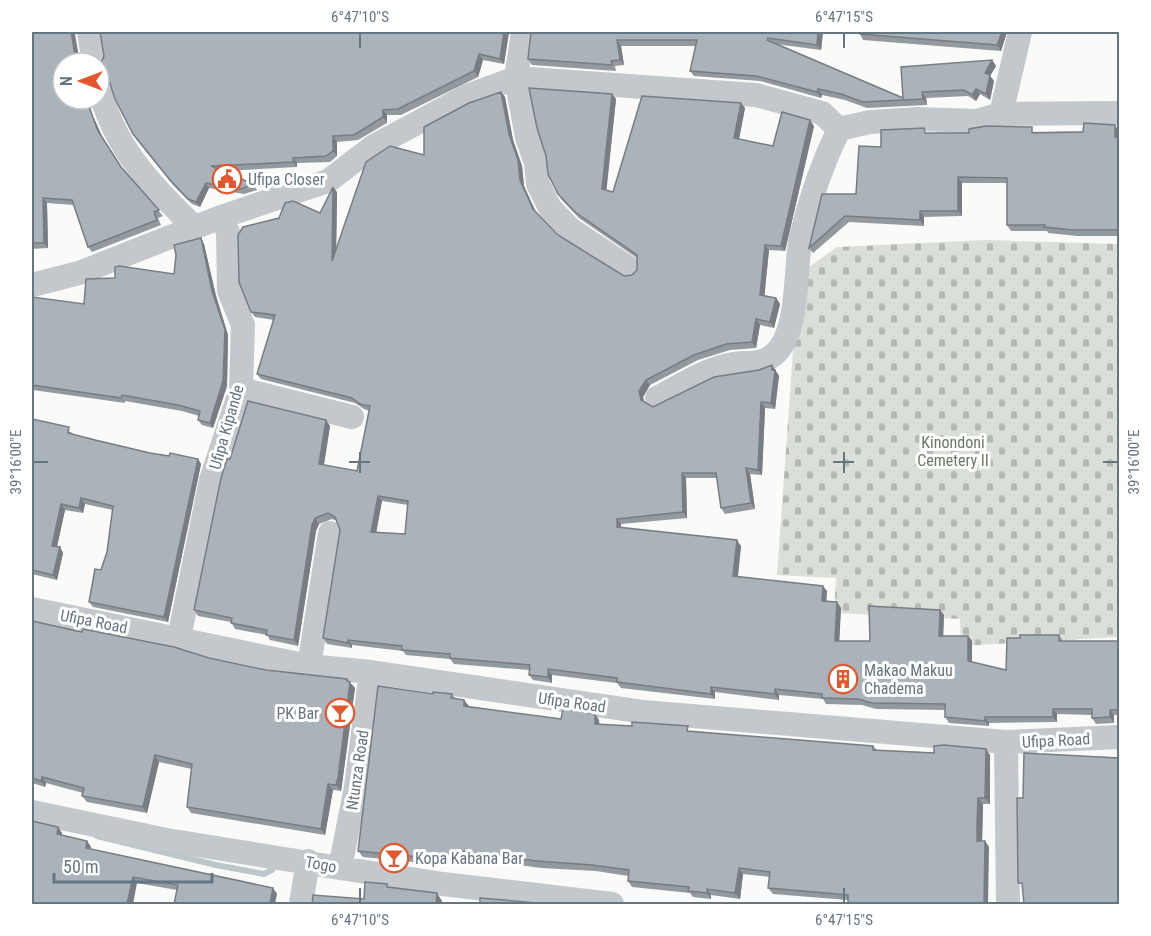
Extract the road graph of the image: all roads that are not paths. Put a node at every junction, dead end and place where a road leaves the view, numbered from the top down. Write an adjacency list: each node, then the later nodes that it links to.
1 (89, 32): 4 (street)
2 (524, 32): 5 (street)
3 (1020, 32): 8 (street)
4 (92, 51)
5 (516, 78): 9 (street); 10 (street); 12 (street)
6 (107, 111): 11 (street)
7 (1119, 113): 8 (street)
8 (1001, 114): 9 (street)
9 (839, 129): 15 (street)
10 (221, 217): 11 (street); 14 (street, Ufipa Kipande)
11 (195, 228): 13 (street)
12 (629, 268)
13 (32, 285)
14 (241, 388): 16 (street); 19 (street, Ufipa Kipande)
15 (657, 398)
16 (352, 417)
17 (330, 533): 20 (street)
18 (32, 609): 19 (street, Ufipa Road)
19 (179, 638): 20 (street, Ufipa Road)
20 (309, 666): 21 (street, Ufipa Road)
21 (371, 672): 23 (street, Ufipa Road); 26 (street, Ntunza Road)
22 (1119, 737): 23 (street, Ufipa Road)
23 (1006, 742): 29 (street)
24 (32, 812): 25 (street, Togo)
25 (309, 861): 26 (street, Togo); 27 (street)
26 (339, 868): 28 (street, Togo)
27 (301, 904)
28 (612, 904)
29 (1008, 904)

